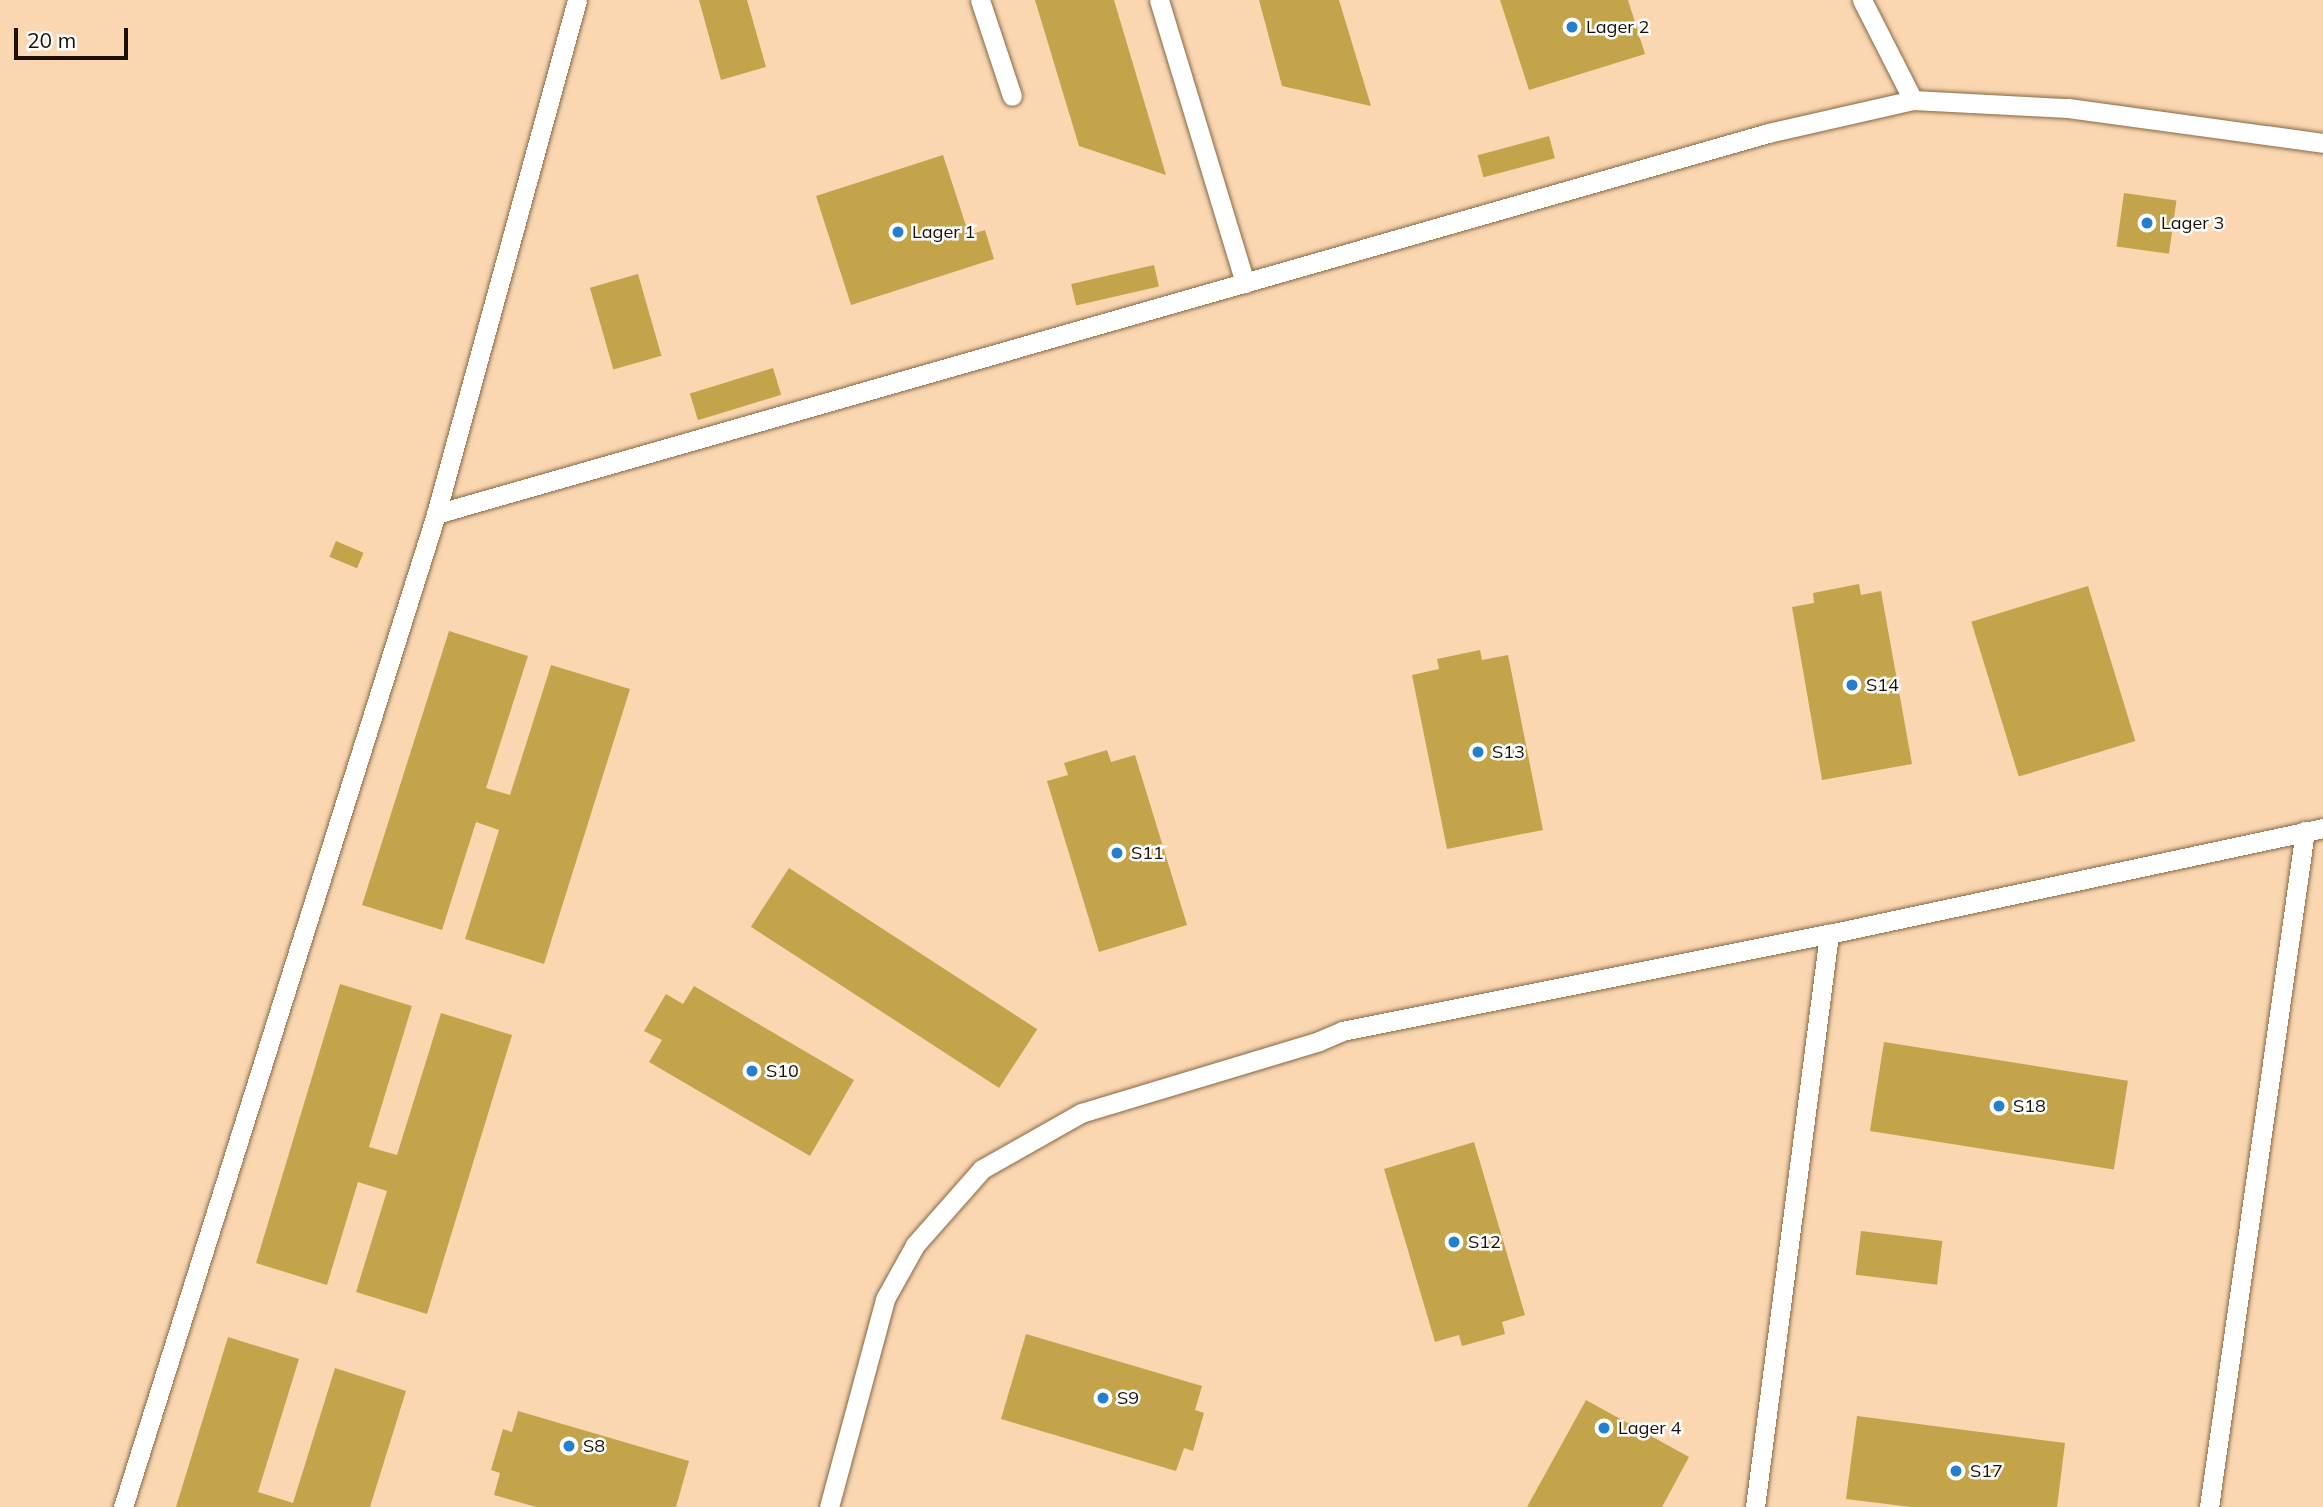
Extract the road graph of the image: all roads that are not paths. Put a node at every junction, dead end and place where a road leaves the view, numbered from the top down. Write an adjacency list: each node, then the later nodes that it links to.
1 (577, 0): 9 (lane)
2 (980, 0): 5 (lane)
3 (1159, 0): 8 (lane)
4 (1862, 0): 6 (lane)
5 (1012, 96)
6 (1913, 100): 7 (lane); 8 (lane)
7 (2323, 143)
8 (1245, 283): 9 (lane)
9 (436, 514): 12 (lane)
10 (2314, 829): 11 (lane); 15 (lane)
11 (1829, 934): 13 (lane); 14 (lane)
12 (123, 1507)
13 (829, 1507)
14 (1755, 1507)
15 (2209, 1507)

